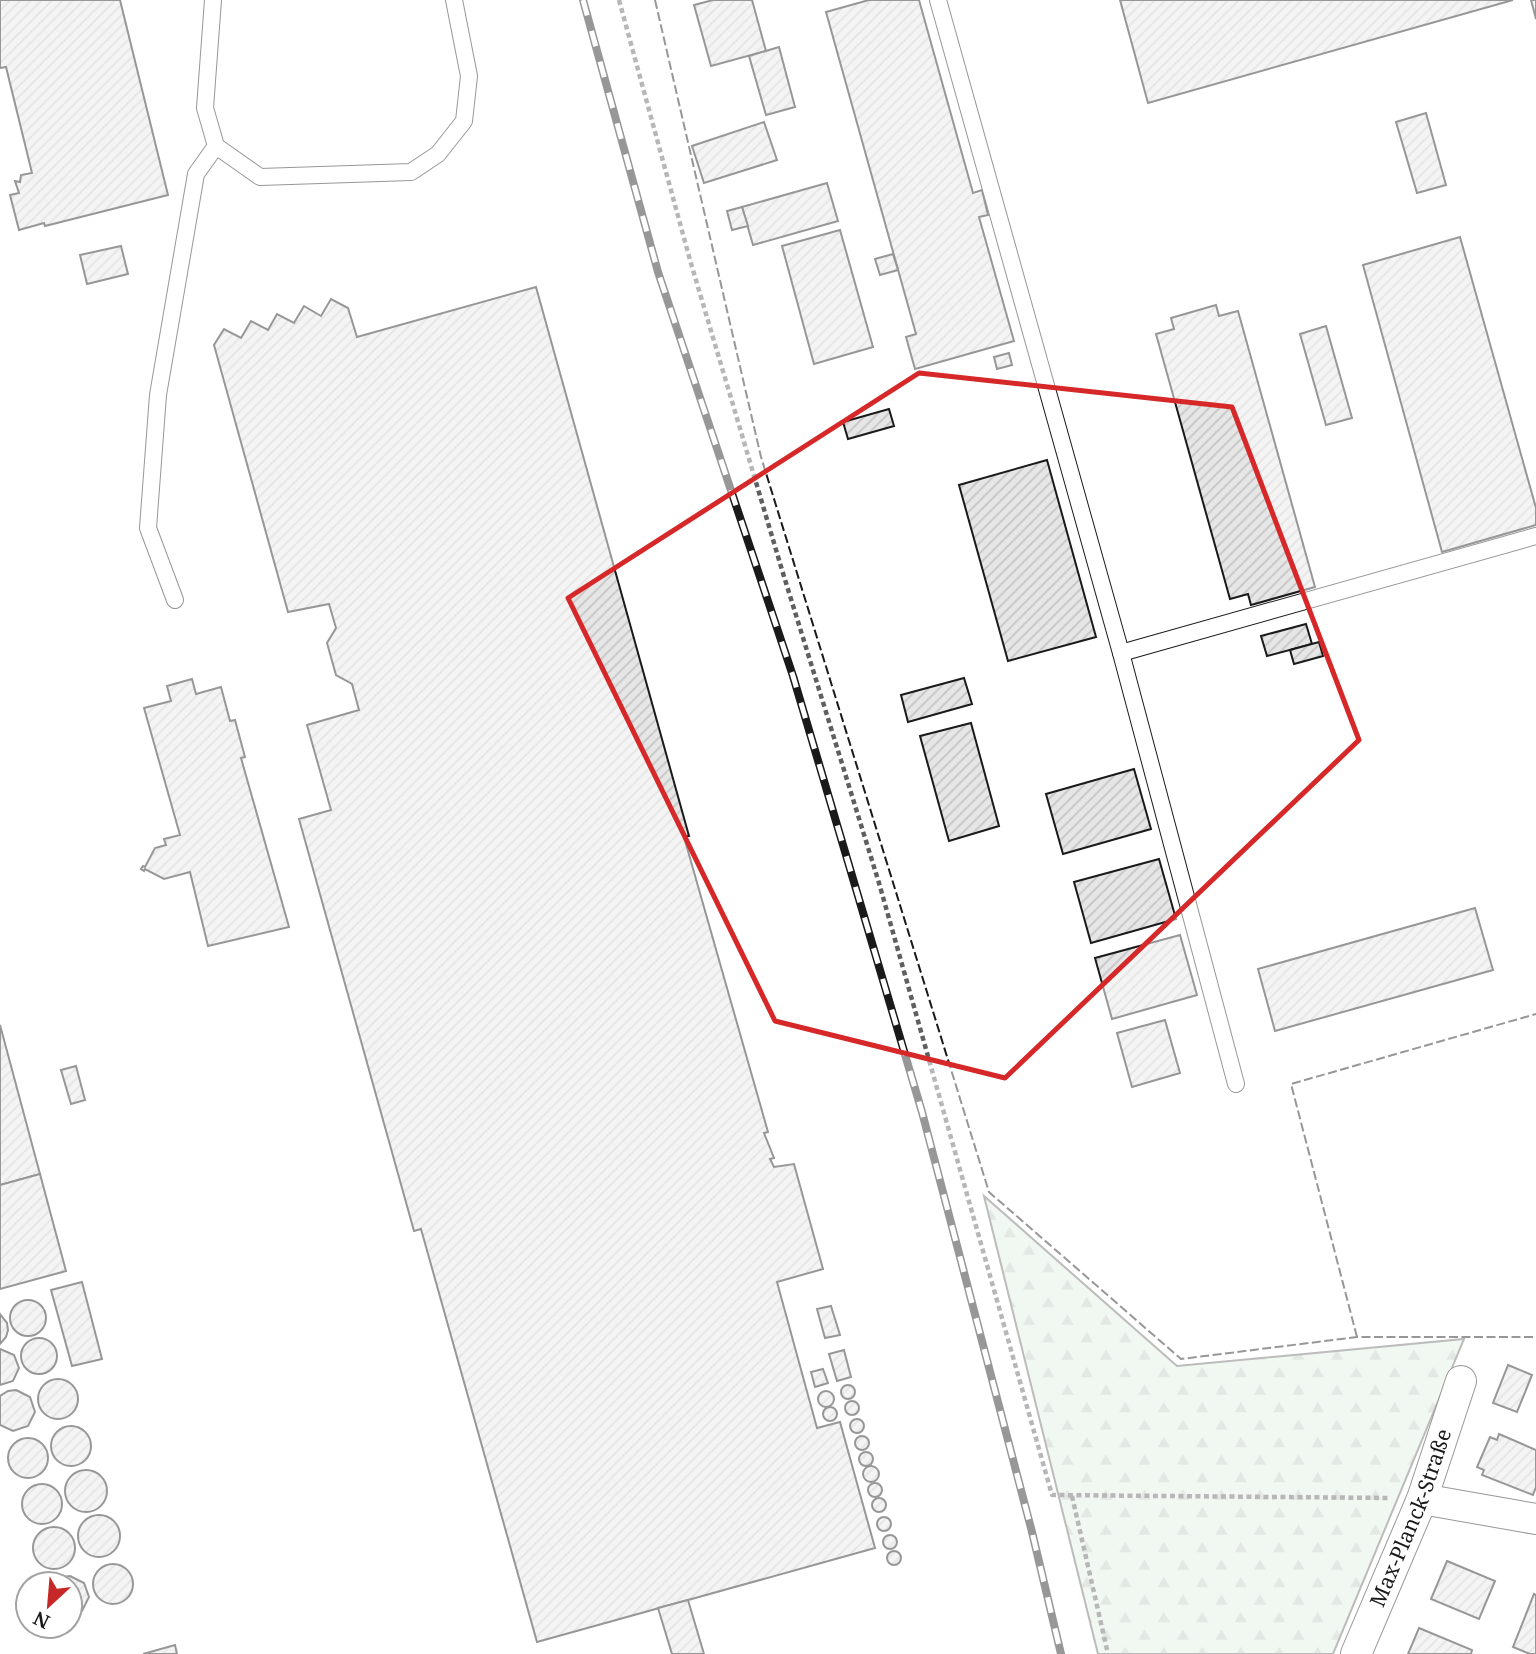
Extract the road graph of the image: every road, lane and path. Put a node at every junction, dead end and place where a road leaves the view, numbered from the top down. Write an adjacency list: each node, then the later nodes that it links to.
1 (213, 0): 5 (lane)
2 (454, 0): 5 (lane)
3 (619, 0): 11 (path)
4 (938, 0): 8 (lane)
5 (216, 146): 7 (lane)
6 (1536, 536): 8 (lane)
7 (175, 600)
8 (1121, 653): 9 (lane)
9 (1236, 1084)
10 (1461, 1381): 12 (street, Max-Planck-Straße)
11 (1072, 1496): 12 (path); 14 (path)
12 (1422, 1499): 13 (street); 15 (street, Max-Planck-Straße)
13 (1536, 1519)
14 (1108, 1654)
15 (1356, 1654)

